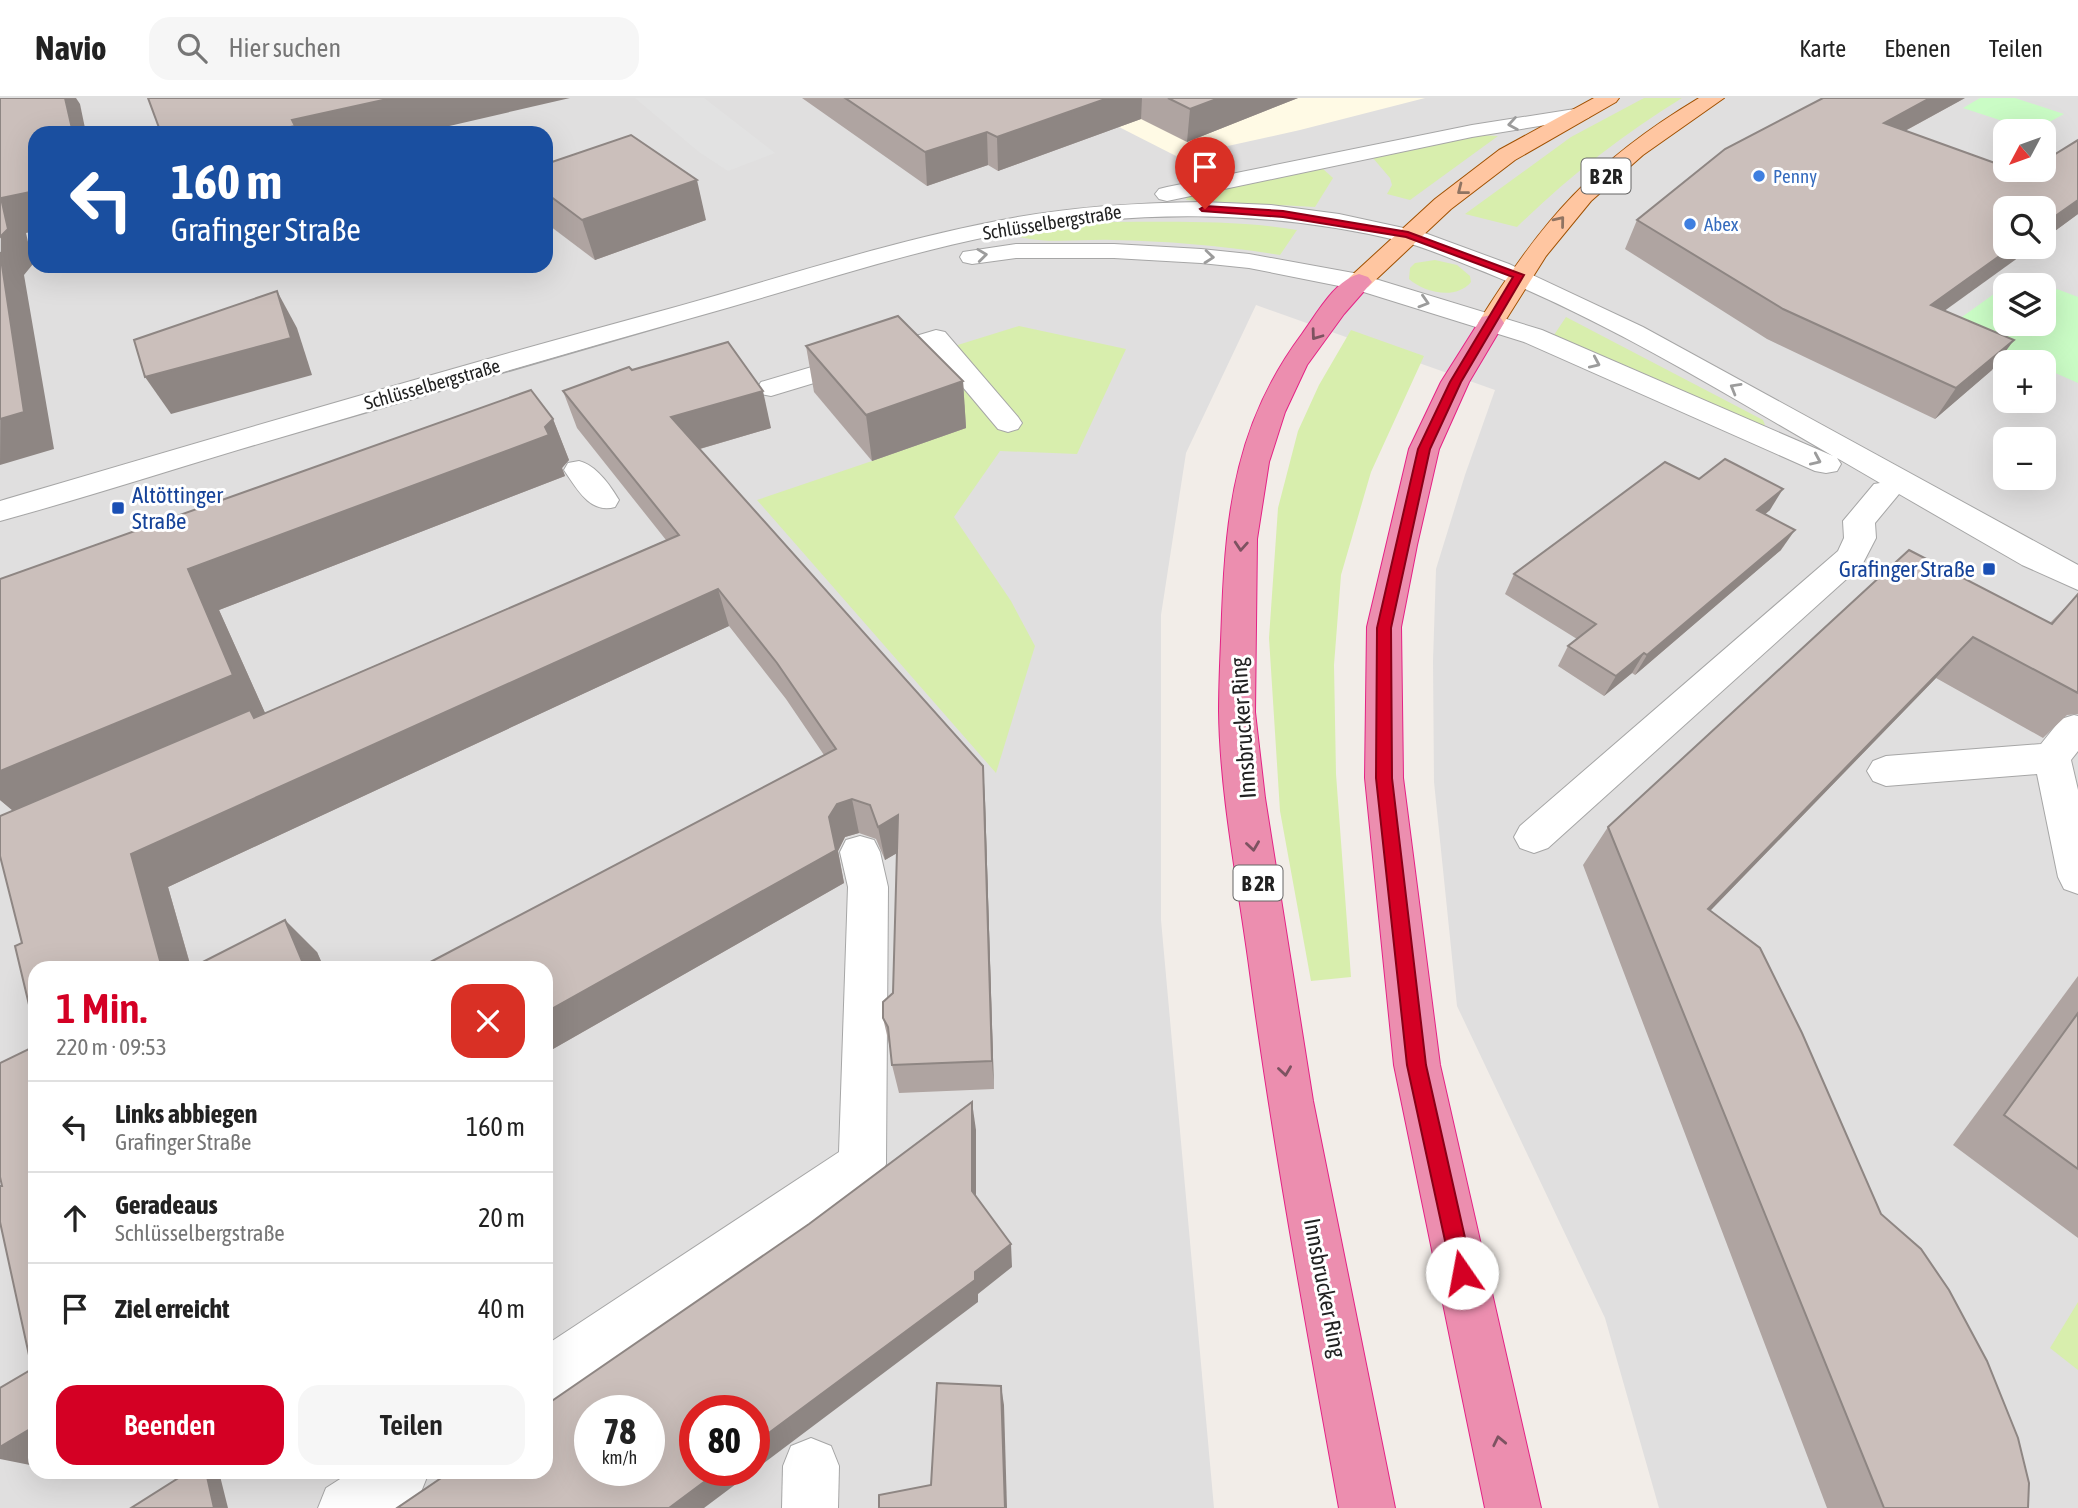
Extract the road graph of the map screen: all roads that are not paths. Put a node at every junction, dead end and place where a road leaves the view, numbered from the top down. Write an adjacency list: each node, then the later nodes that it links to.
1 (1609, 98): 3 (main road, Innsbrucker Ring / B 2R)
2 (1714, 98): 7 (main road, B 2R, one-way to 2)
3 (1581, 114): 4 (street, one-way to 4); 5 (main road, Innsbrucker Ring / B 2R, one-way to 5)
4 (1063, 216): 5 (street, Schlüsselbergstraße); 6 (street, Schlüsselbergstraße)
5 (1408, 235): 7 (street); 8 (main road, Innsbrucker Ring / B 2R)
6 (865, 262): 8 (street, Schlüsselbergstraße, one-way to 8); 15 (street, Schlüsselbergstraße)
7 (1519, 275): 9 (main road, B 2R); 16 (street, one-way to 7)
8 (1359, 282): 9 (street, one-way to 9); 25 (highway, Innsbrucker Ring / B 2R, one-way to 25)
9 (1491, 323): 13 (street, one-way to 13); 26 (highway, B 2R, one-way to 9)
10 (771, 388): 11 (street)
11 (1008, 423)
12 (579, 470): 14 (street)
13 (1885, 491): 16 (street); 19 (street)
14 (604, 500)
15 (0, 511)
16 (2033, 556): 17 (street)
17 (2078, 579)
18 (1886, 771): 21 (street)
19 (1534, 836)
20 (860, 852): 22 (street)
21 (2078, 877)
22 (553, 1371)
23 (390, 1479): 24 (street)
24 (346, 1508)
25 (1367, 1508)
26 (1514, 1508)

